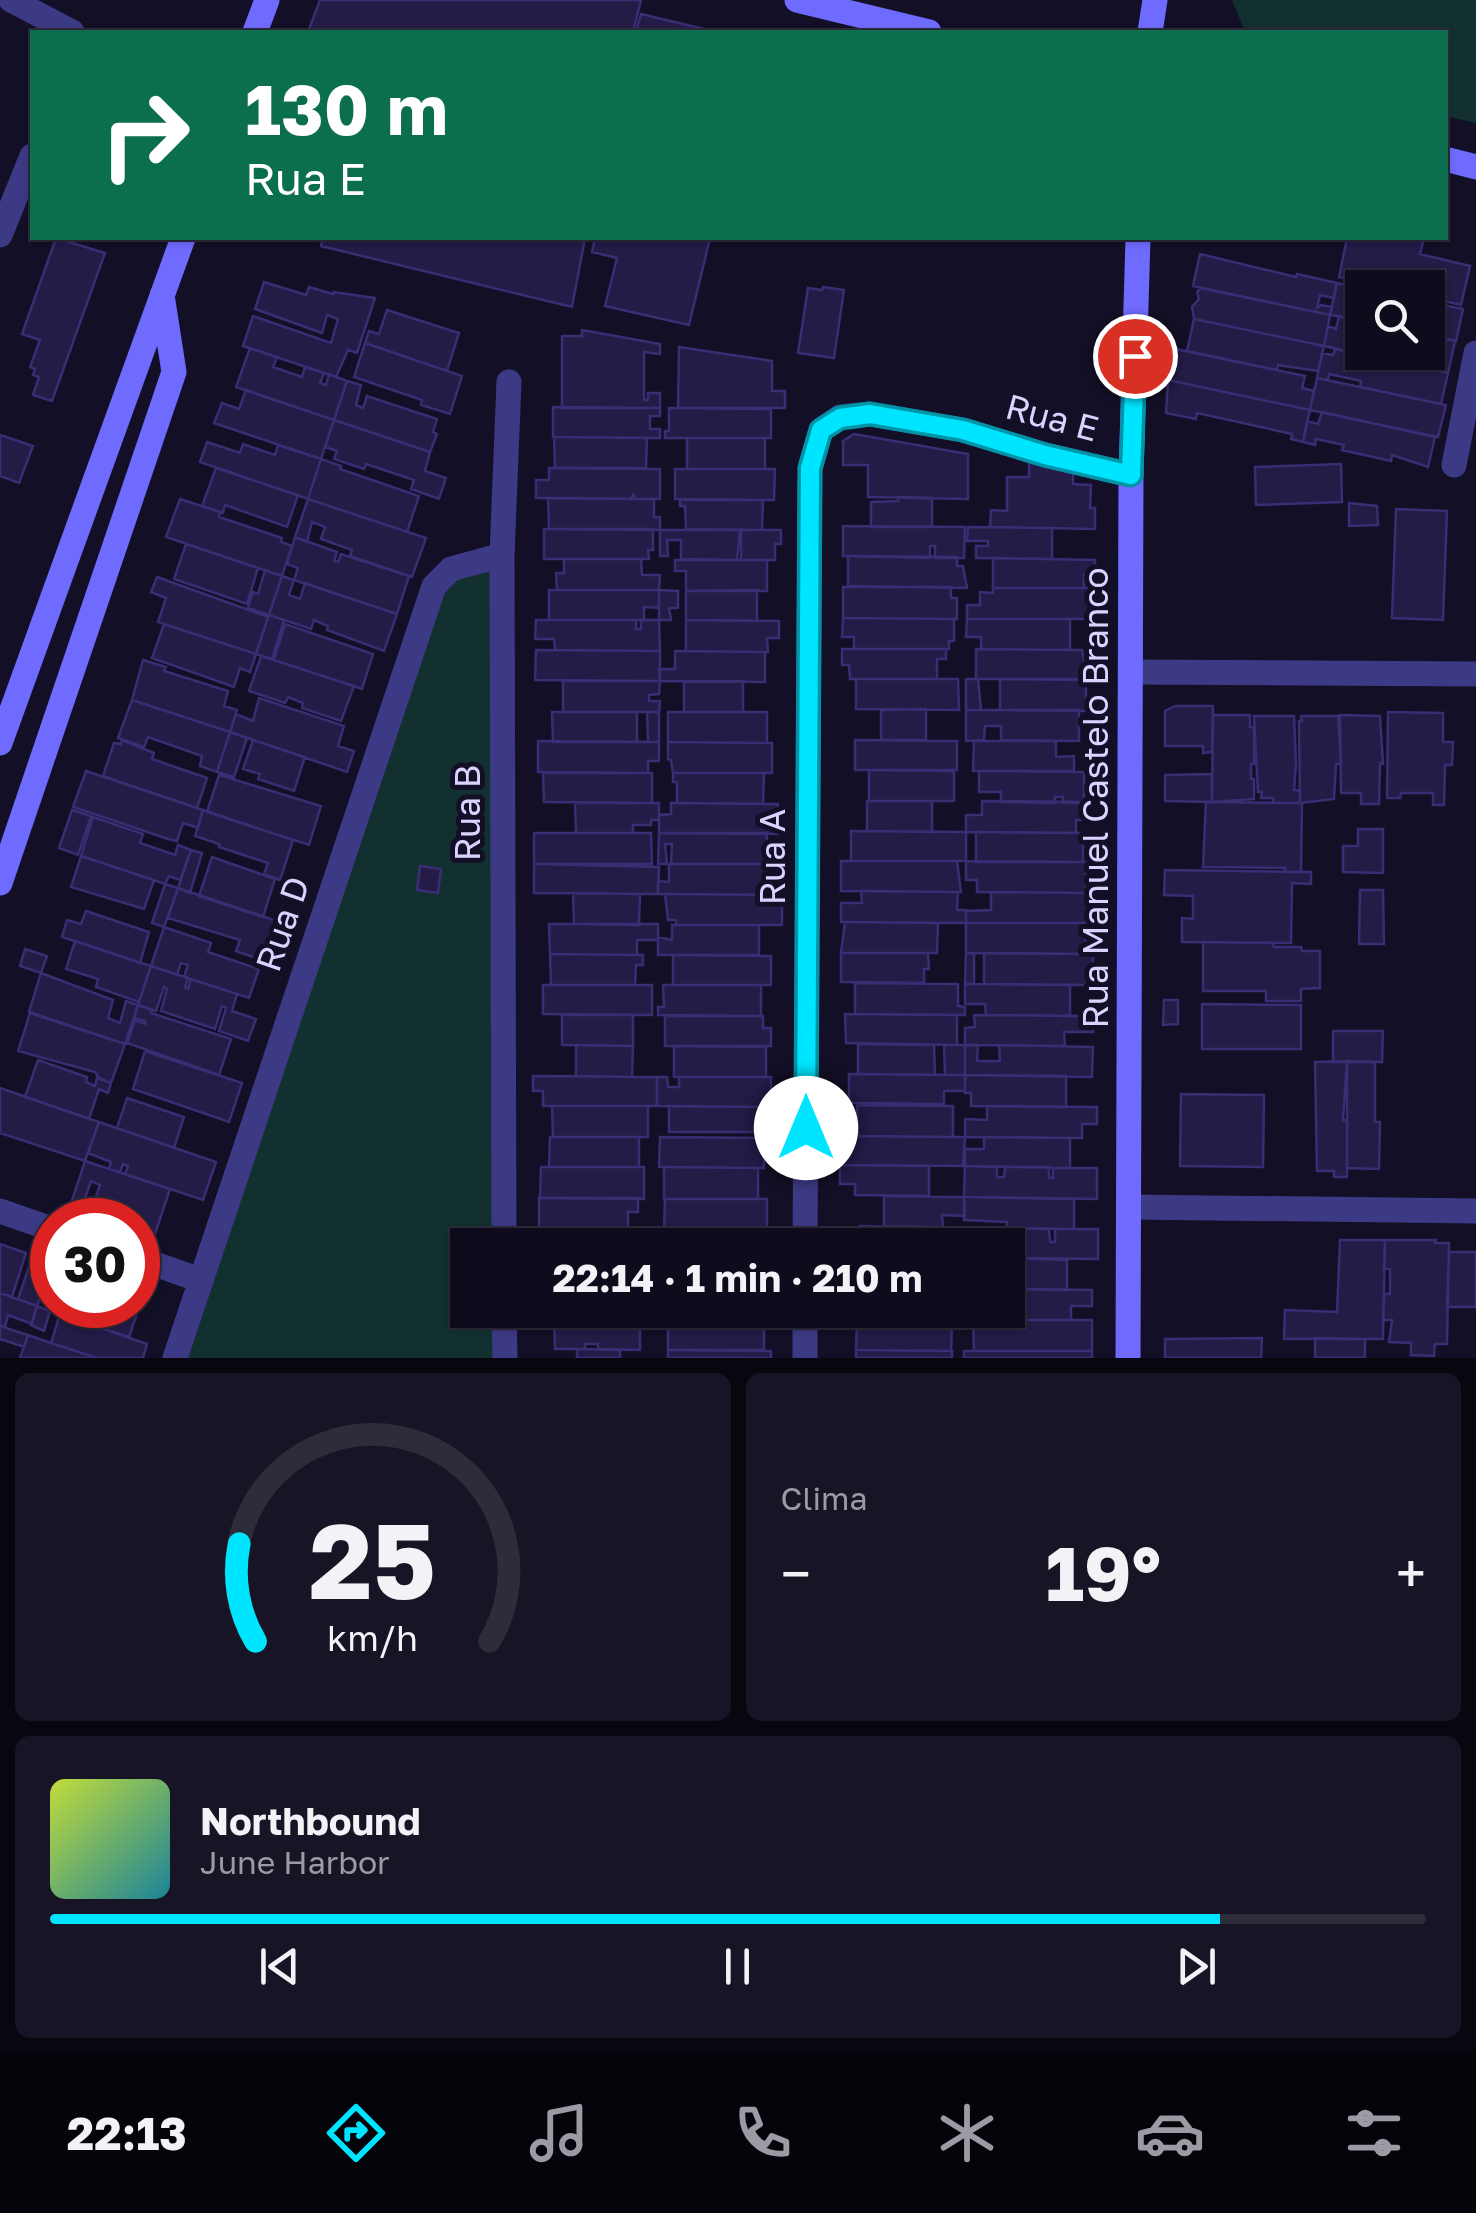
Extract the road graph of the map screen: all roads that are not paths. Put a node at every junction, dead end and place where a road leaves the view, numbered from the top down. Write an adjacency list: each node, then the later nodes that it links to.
1 (11, 0): 5 (street)
2 (266, 0): 6 (street)
3 (798, 0): 7 (street)
4 (1155, 0): 8 (street)
5 (68, 30)
6 (256, 30)
7 (922, 30)
8 (1150, 30)
9 (1448, 160): 11 (street)
10 (30, 161): 12 (street)
11 (1476, 167)
12 (0, 235)
13 (182, 240): 15 (street)
14 (1138, 240): 20 (street, Rua Manuel Castelo Branco)
15 (162, 295): 24 (street); 25 (street)
16 (1476, 353): 18 (street)
17 (509, 382): 21 (street, Rua B)
18 (1454, 465)
19 (810, 468): 20 (street, Rua E); 31 (street, Rua A)
20 (1131, 475): 22 (street, Rua Manuel Castelo Branco)
21 (502, 555): 30 (street, Rua B); 33 (street, Rua D)
22 (1130, 672): 23 (street); 26 (street, Rua Manuel Castelo Branco)
23 (1476, 674)
24 (0, 743)
25 (0, 883)
26 (1130, 1207): 28 (street); 39 (street, Rua Manuel Castelo Branco)
27 (0, 1210): 29 (street)
28 (1476, 1211)
29 (30, 1221)
30 (504, 1228)
31 (805, 1228)
32 (160, 1266): 33 (street)
33 (200, 1280): 36 (street, Rua D)
34 (504, 1328): 37 (street)
35 (805, 1328): 38 (street)
36 (175, 1358)
37 (505, 1358)
38 (804, 1358)
39 (1128, 1358)

